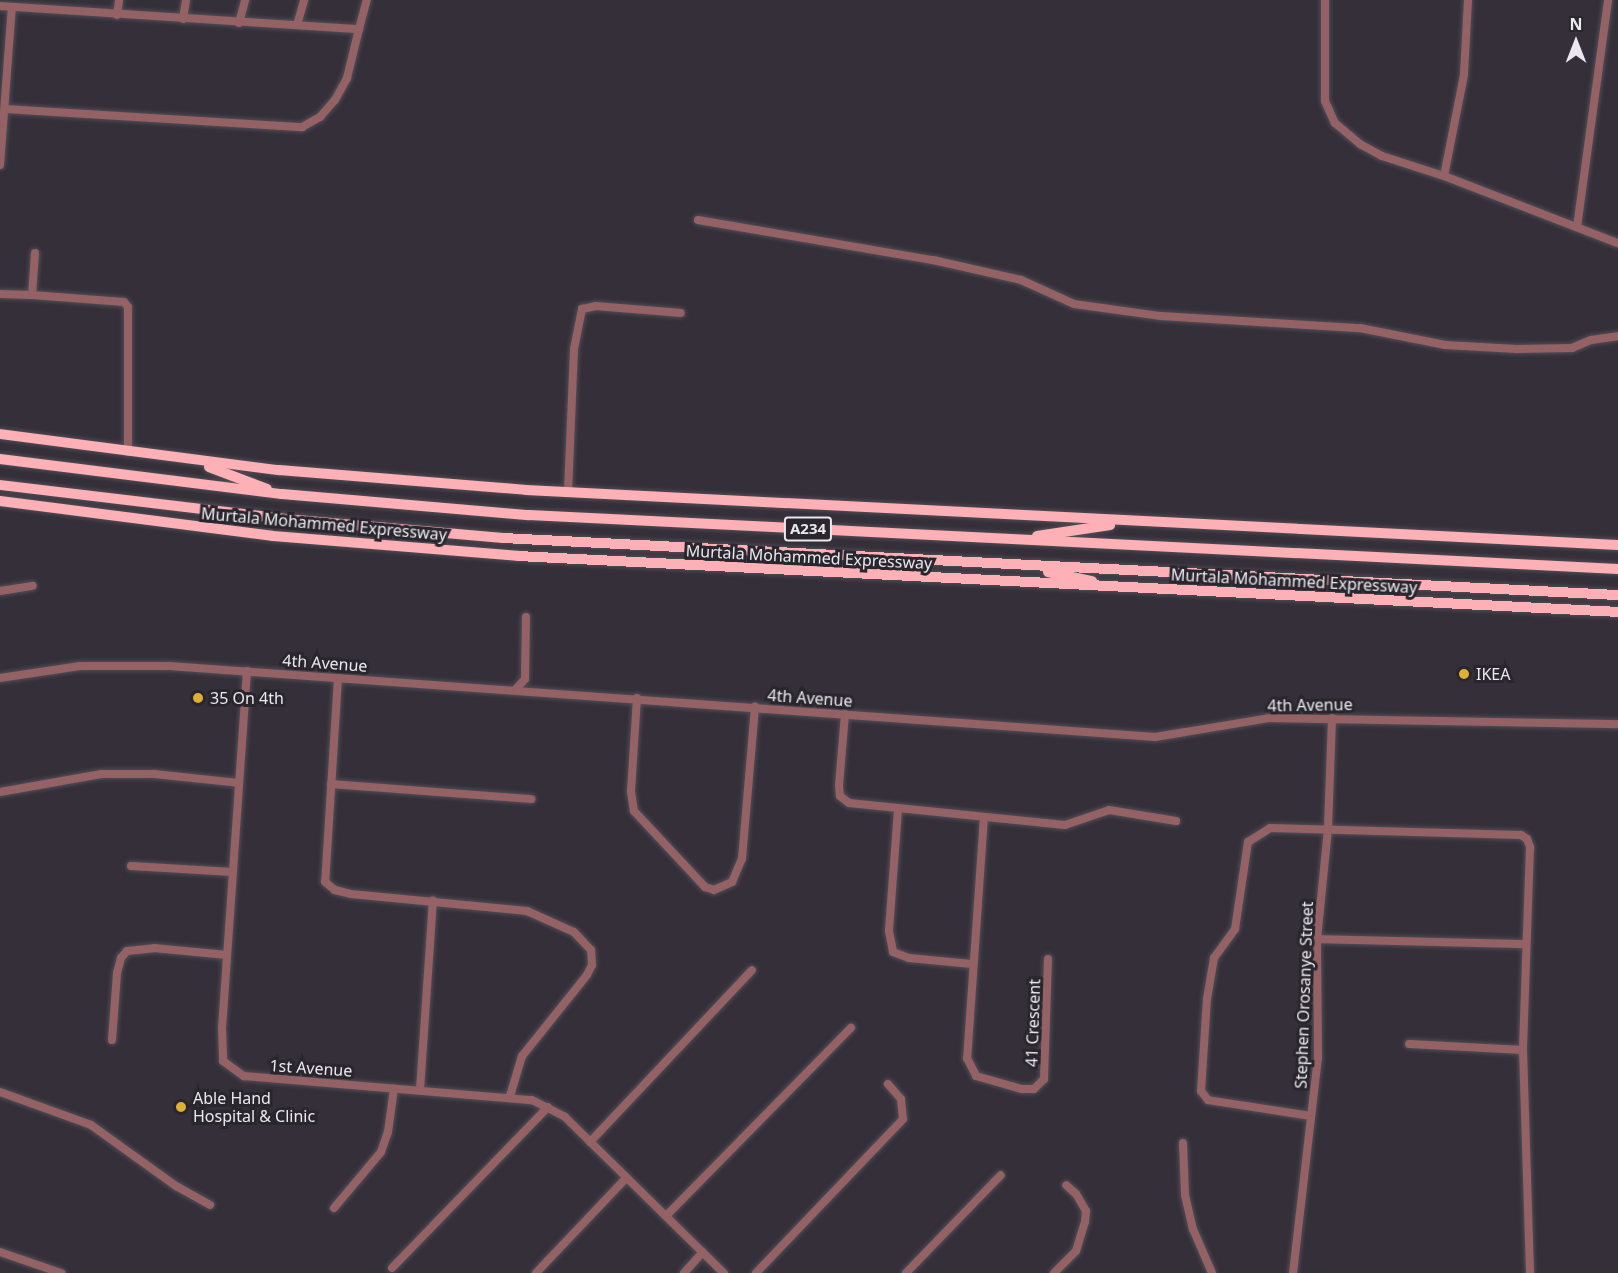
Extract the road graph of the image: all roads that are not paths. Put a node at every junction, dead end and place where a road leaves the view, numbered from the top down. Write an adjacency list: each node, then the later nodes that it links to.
1 (119, 0): 11 (street)
2 (186, 0): 12 (street)
3 (245, 0): 13 (street)
4 (304, 0): 14 (street)
5 (367, 0): 15 (street)
6 (1325, 0): 19 (street)
7 (1468, 0): 19 (street)
8 (1608, 0): 21 (street)
9 (0, 6): 10 (street)
10 (12, 7): 11 (street); 16 (street)
11 (117, 15): 12 (street)
12 (183, 20): 13 (street)
13 (238, 23): 14 (street)
14 (297, 25): 15 (street)
15 (359, 29): 16 (street)
16 (5, 109): 17 (street)
17 (2, 127): 18 (street)
18 (0, 165)
19 (1444, 176): 21 (street)
20 (698, 220): 27 (street)
21 (1577, 227): 22 (street)
22 (1618, 243)
23 (34, 253): 25 (street)
24 (0, 294): 25 (street)
25 (32, 296): 29 (street)
26 (681, 313): 35 (street)
27 (1618, 336)
28 (0, 434): 29 (highway)
29 (128, 452): 31 (highway)
30 (0, 459): 36 (highway, Murtala Mohammed Expressway / A234)
31 (192, 460): 35 (highway); 36 (highway)
32 (0, 485): 33 (highway, Murtala Mohammed Expressway / A234)
33 (31, 489): 34 (highway); 41 (highway, Murtala Mohammed Expressway / A234)
34 (0, 490)
35 (568, 492): 38 (highway)
36 (282, 494): 39 (highway, Murtala Mohammed Expressway / A234)
37 (0, 501): 44 (highway, Murtala Mohammed Expressway)
38 (1134, 521): 39 (highway); 40 (highway)
39 (1013, 539): 42 (highway, Murtala Mohammed Expressway / A234)
40 (1618, 544)
41 (1015, 565): 44 (highway); 46 (highway, Murtala Mohammed Expressway / A234)
42 (1618, 569)
43 (33, 586): 45 (street)
44 (1125, 588): 47 (highway, Murtala Mohammed Expressway)
45 (0, 591)
46 (1618, 595)
47 (1618, 612)
48 (526, 617): 52 (street)
49 (247, 671): 50 (street, 4th Avenue); 51 (street, 4th Avenue); 58 (street, 1st Avenue)
50 (0, 678)
51 (338, 678): 52 (street, 4th Avenue); 59 (street)
52 (515, 690): 53 (street, 4th Avenue)
53 (637, 698): 54 (street, 4th Avenue); 54 (street)
54 (754, 707): 55 (street, 4th Avenue)
55 (845, 714): 56 (street, 4th Avenue); 62 (street)
56 (1332, 718): 57 (street, 4th Avenue); 65 (street, Stephen Orosanye Street)
57 (1618, 724)
58 (239, 783): 60 (street); 67 (street, 1st Avenue)
59 (331, 784): 61 (street); 68 (street)
60 (0, 792)
61 (531, 800)
62 (898, 810): 63 (street); 73 (street)
63 (984, 817): 64 (street); 73 (street, 41 Crescent)
64 (1176, 821)
65 (1328, 828): 69 (street, Stephen Orosanye Street); 70 (street); 85 (street)
66 (131, 866): 67 (street)
67 (233, 872): 71 (street, 1st Avenue)
68 (433, 900): 81 (street); 83 (street)
69 (1317, 939): 70 (street); 85 (street, Stephen Orosanye Street)
70 (1526, 944): 78 (street)
71 (227, 956): 76 (street); 80 (street, 1st Avenue)
72 (1048, 960): 73 (street, 41 Crescent)
73 (972, 964)
74 (752, 970): 86 (street)
75 (851, 1028): 93 (street)
76 (112, 1040)
77 (1409, 1044): 78 (street)
78 (1523, 1050): 106 (street)
79 (888, 1084): 101 (street)
80 (394, 1088): 81 (street, 1st Avenue); 92 (street)
81 (420, 1090): 83 (street, 1st Avenue)
82 (0, 1092): 91 (street)
83 (510, 1096): 84 (street, 1st Avenue)
84 (548, 1107): 86 (street, 1st Avenue); 96 (street)
85 (1311, 1116): 105 (street, Stephen Orosanye Street)
86 (590, 1142): 89 (street, 1st Avenue)
87 (1183, 1143): 104 (street)
88 (1001, 1175): 102 (street)
89 (626, 1178): 93 (street, 1st Avenue); 98 (street)
90 (1066, 1185): 103 (street)
91 (210, 1205)
92 (334, 1208)
93 (666, 1216): 95 (street, 1st Avenue)
94 (0, 1252): 97 (street)
95 (703, 1252): 99 (street); 100 (street, 1st Avenue)
96 (392, 1268)
97 (61, 1273)
98 (536, 1273)
99 (684, 1273)
100 (724, 1273)
101 (756, 1273)
102 (906, 1273)
103 (1054, 1273)
104 (1212, 1273)
105 (1293, 1273)
106 (1530, 1273)

